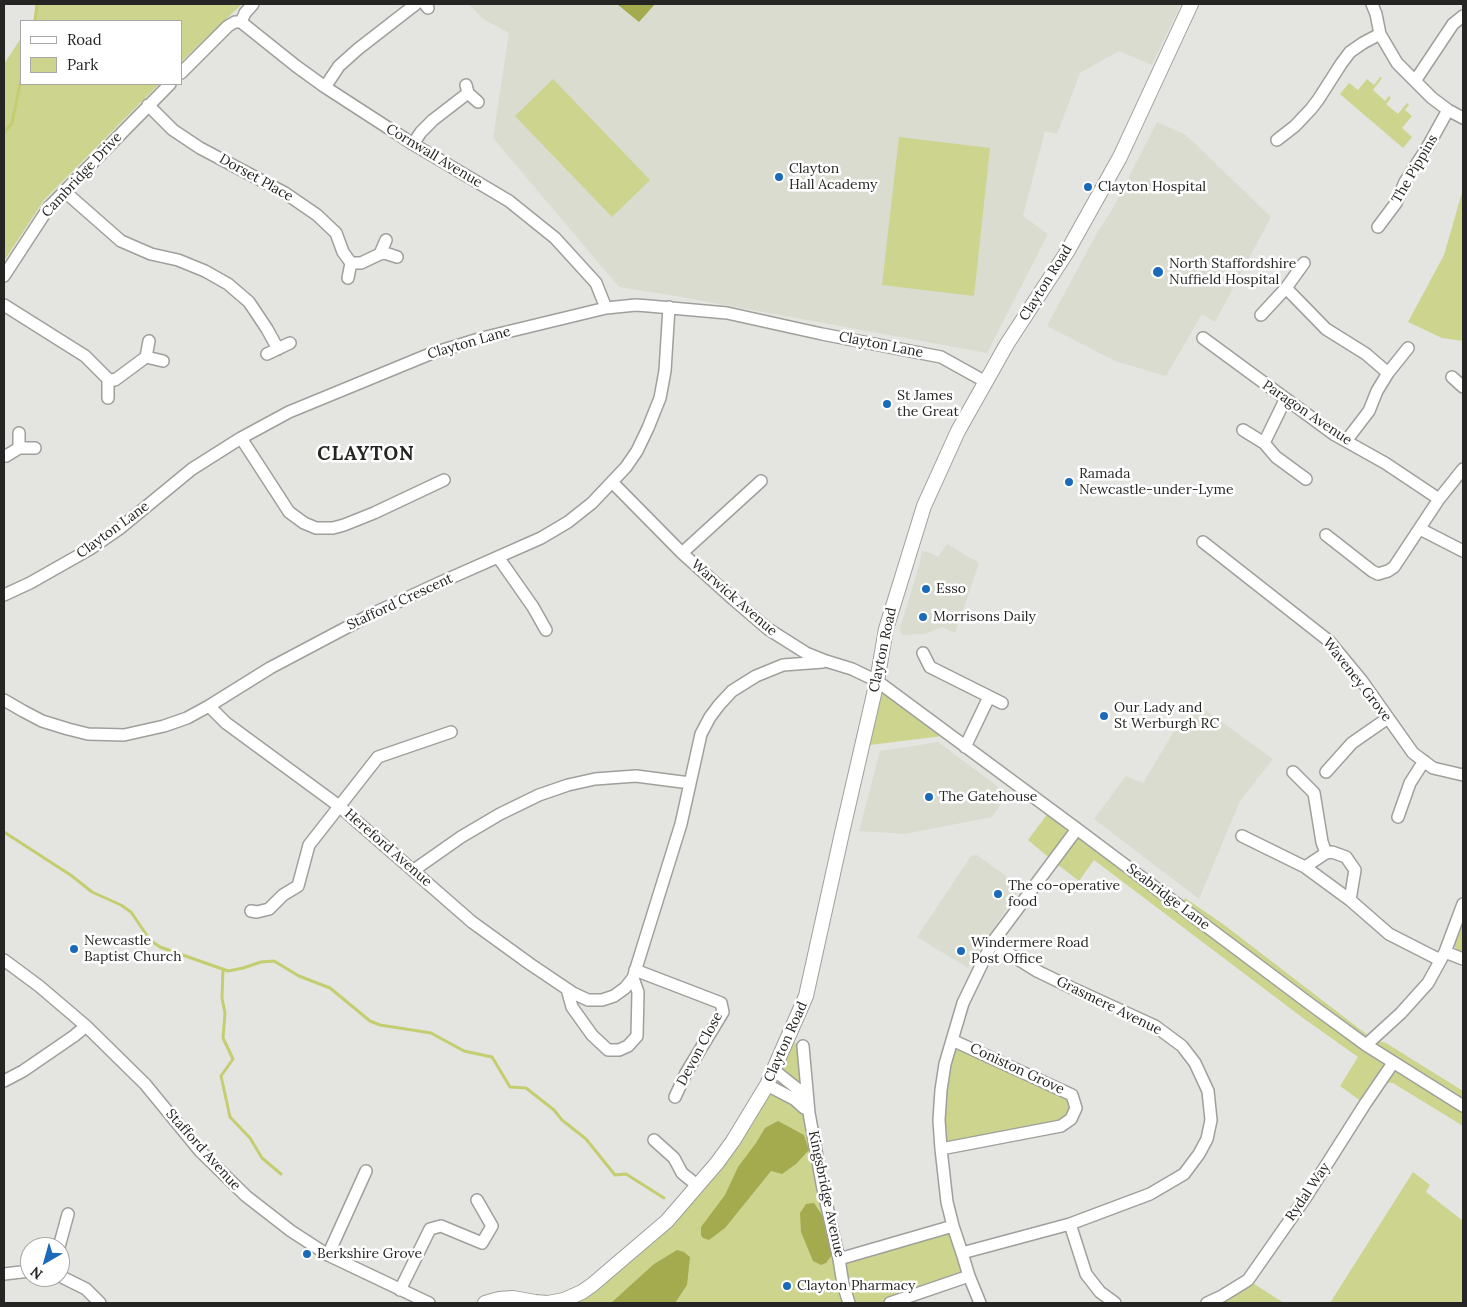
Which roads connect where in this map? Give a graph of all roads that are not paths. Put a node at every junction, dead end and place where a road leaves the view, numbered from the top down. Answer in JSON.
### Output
{"nodes":[{"id":1,"x":253,"y":4,"type":"edge"},
{"id":2,"x":416,"y":4,"type":"edge"},
{"id":3,"x":1191,"y":4,"type":"edge"},
{"id":4,"x":1372,"y":4,"type":"edge"},
{"id":5,"x":1463,"y":16,"type":"edge"},
{"id":6,"x":241,"y":22,"type":"junction"},
{"id":7,"x":1380,"y":34,"type":"junction"},
{"id":8,"x":182,"y":72,"type":"edge"},
{"id":9,"x":1415,"y":81,"type":"junction"},
{"id":10,"x":169,"y":85,"type":"edge"},
{"id":11,"x":326,"y":87,"type":"junction"},
{"id":12,"x":478,"y":102,"type":"dead end"},
{"id":13,"x":148,"y":105,"type":"junction"},
{"id":14,"x":1448,"y":110,"type":"junction"},
{"id":15,"x":1463,"y":118,"type":"edge"},
{"id":16,"x":1277,"y":140,"type":"dead end"},
{"id":17,"x":413,"y":144,"type":"junction"},
{"id":18,"x":64,"y":191,"type":"junction"},
{"id":19,"x":1378,"y":227,"type":"dead end"},
{"id":20,"x":386,"y":240,"type":"dead end"},
{"id":21,"x":380,"y":254,"type":"junction"},
{"id":22,"x":397,"y":257,"type":"dead end"},
{"id":23,"x":351,"y":263,"type":"junction"},
{"id":24,"x":1304,"y":263,"type":"dead end"},
{"id":25,"x":4,"y":276,"type":"edge"},
{"id":26,"x":348,"y":278,"type":"dead end"},
{"id":27,"x":1286,"y":288,"type":"junction"},
{"id":28,"x":4,"y":305,"type":"edge"},
{"id":29,"x":669,"y":307,"type":"junction"},
{"id":30,"x":606,"y":308,"type":"junction"},
{"id":31,"x":1260,"y":315,"type":"dead end"},
{"id":32,"x":1203,"y":338,"type":"dead end"},
{"id":33,"x":149,"y":342,"type":"dead end"},
{"id":34,"x":290,"y":343,"type":"dead end"},
{"id":35,"x":1408,"y":348,"type":"dead end"},
{"id":36,"x":278,"y":349,"type":"junction"},
{"id":37,"x":268,"y":354,"type":"dead end"},
{"id":38,"x":146,"y":357,"type":"junction"},
{"id":39,"x":163,"y":361,"type":"dead end"},
{"id":40,"x":1388,"y":373,"type":"junction"},
{"id":41,"x":1452,"y":378,"type":"dead end"},
{"id":42,"x":108,"y":379,"type":"junction"},
{"id":43,"x":986,"y":382,"type":"junction"},
{"id":44,"x":1463,"y":387,"type":"edge"},
{"id":45,"x":108,"y":398,"type":"dead end"},
{"id":46,"x":1285,"y":400,"type":"junction"},
{"id":47,"x":1243,"y":430,"type":"dead end"},
{"id":48,"x":19,"y":433,"type":"dead end"},
{"id":49,"x":240,"y":438,"type":"junction"},
{"id":50,"x":1346,"y":441,"type":"junction"},
{"id":51,"x":1264,"y":443,"type":"junction"},
{"id":52,"x":19,"y":448,"type":"junction"},
{"id":53,"x":35,"y":448,"type":"dead end"},
{"id":54,"x":4,"y":455,"type":"edge"},
{"id":55,"x":1463,"y":469,"type":"edge"},
{"id":56,"x":1306,"y":479,"type":"dead end"},
{"id":57,"x":444,"y":480,"type":"dead end"},
{"id":58,"x":761,"y":481,"type":"dead end"},
{"id":59,"x":612,"y":482,"type":"junction"},
{"id":60,"x":1439,"y":499,"type":"junction"},
{"id":61,"x":1420,"y":529,"type":"junction"},
{"id":62,"x":1326,"y":535,"type":"dead end"},
{"id":63,"x":1202,"y":542,"type":"dead end"},
{"id":64,"x":1463,"y":551,"type":"edge"},
{"id":65,"x":682,"y":553,"type":"junction"},
{"id":66,"x":498,"y":557,"type":"junction"},
{"id":67,"x":4,"y":596,"type":"edge"},
{"id":68,"x":546,"y":630,"type":"dead end"},
{"id":69,"x":788,"y":643,"type":"junction"},
{"id":70,"x":923,"y":653,"type":"dead end"},
{"id":71,"x":826,"y":662,"type":"junction"},
{"id":72,"x":783,"y":666,"type":"junction"},
{"id":73,"x":877,"y":681,"type":"junction"},
{"id":74,"x":989,"y":697,"type":"junction"},
{"id":75,"x":4,"y":700,"type":"edge"},
{"id":76,"x":1002,"y":703,"type":"dead end"},
{"id":77,"x":209,"y":706,"type":"junction"},
{"id":78,"x":1388,"y":718,"type":"junction"},
{"id":79,"x":451,"y":732,"type":"dead end"},
{"id":80,"x":965,"y":747,"type":"junction"},
{"id":81,"x":1424,"y":762,"type":"junction"},
{"id":82,"x":1292,"y":772,"type":"dead end"},
{"id":83,"x":1326,"y":772,"type":"dead end"},
{"id":84,"x":1463,"y":775,"type":"edge"},
{"id":85,"x":690,"y":783,"type":"junction"},
{"id":86,"x":339,"y":806,"type":"junction"},
{"id":87,"x":1398,"y":817,"type":"dead end"},
{"id":88,"x":1077,"y":829,"type":"junction"},
{"id":89,"x":1242,"y":836,"type":"dead end"},
{"id":90,"x":1326,"y":853,"type":"junction"},
{"id":91,"x":1306,"y":867,"type":"junction"},
{"id":92,"x":414,"y":870,"type":"junction"},
{"id":93,"x":1350,"y":900,"type":"junction"},
{"id":94,"x":1463,"y":904,"type":"edge"},
{"id":95,"x":251,"y":911,"type":"dead end"},
{"id":96,"x":992,"y":943,"type":"junction"},
{"id":97,"x":1442,"y":956,"type":"junction"},
{"id":98,"x":1463,"y":959,"type":"edge"},
{"id":99,"x":4,"y":960,"type":"edge"},
{"id":100,"x":634,"y":974,"type":"junction"},
{"id":101,"x":567,"y":989,"type":"junction"},
{"id":102,"x":86,"y":1026,"type":"junction"},
{"id":103,"x":952,"y":1040,"type":"junction"},
{"id":104,"x":1366,"y":1045,"type":"junction"},
{"id":105,"x":803,"y":1046,"type":"dead end"},
{"id":106,"x":1393,"y":1063,"type":"junction"},
{"id":107,"x":775,"y":1071,"type":"junction"},
{"id":108,"x":4,"y":1081,"type":"edge"},
{"id":109,"x":767,"y":1085,"type":"junction"},
{"id":110,"x":675,"y":1097,"type":"dead end"},
{"id":111,"x":1463,"y":1106,"type":"edge"},
{"id":112,"x":809,"y":1113,"type":"junction"},
{"id":113,"x":654,"y":1140,"type":"dead end"},
{"id":114,"x":941,"y":1150,"type":"junction"},
{"id":115,"x":366,"y":1171,"type":"dead end"},
{"id":116,"x":698,"y":1186,"type":"junction"},
{"id":117,"x":478,"y":1200,"type":"dead end"},
{"id":118,"x":68,"y":1214,"type":"dead end"},
{"id":119,"x":1070,"y":1224,"type":"junction"},
{"id":120,"x":953,"y":1226,"type":"junction"},
{"id":121,"x":62,"y":1237,"type":"edge"},
{"id":122,"x":962,"y":1253,"type":"junction"},
{"id":123,"x":328,"y":1255,"type":"junction"},
{"id":124,"x":839,"y":1259,"type":"junction"},
{"id":125,"x":20,"y":1272,"type":"edge"},
{"id":126,"x":4,"y":1274,"type":"edge"},
{"id":127,"x":968,"y":1276,"type":"junction"},
{"id":128,"x":70,"y":1281,"type":"edge"},
{"id":129,"x":592,"y":1285,"type":"junction"},
{"id":130,"x":400,"y":1290,"type":"junction"},
{"id":131,"x":100,"y":1303,"type":"edge"},
{"id":132,"x":429,"y":1303,"type":"edge"},
{"id":133,"x":485,"y":1303,"type":"edge"},
{"id":134,"x":536,"y":1303,"type":"edge"},
{"id":135,"x":575,"y":1303,"type":"edge"},
{"id":136,"x":849,"y":1303,"type":"edge"},
{"id":137,"x":890,"y":1303,"type":"edge"},
{"id":138,"x":980,"y":1303,"type":"edge"},
{"id":139,"x":1115,"y":1303,"type":"edge"},
{"id":140,"x":1207,"y":1303,"type":"edge"}],
"edges":[{"from":1,"to":6,"type":"street"},
{"from":2,"to":11,"type":"street"},
{"from":3,"to":43,"type":"main road","name":"Clayton Road"},
{"from":4,"to":7,"type":"street"},
{"from":5,"to":9,"type":"street"},
{"from":6,"to":8,"type":"street"},
{"from":6,"to":11,"type":"street","name":"Cornwall Avenue"},
{"from":7,"to":9,"type":"street"},
{"from":7,"to":16,"type":"street"},
{"from":9,"to":14,"type":"street"},
{"from":10,"to":13,"type":"street","name":"Cambridge Drive"},
{"from":11,"to":17,"type":"street","name":"Cornwall Avenue"},
{"from":12,"to":17,"type":"street"},
{"from":13,"to":18,"type":"street","name":"Cambridge Drive"},
{"from":13,"to":23,"type":"street","name":"Dorset Place"},
{"from":14,"to":15,"type":"street"},
{"from":14,"to":19,"type":"street","name":"The Pippins"},
{"from":17,"to":30,"type":"street","name":"Cornwall Avenue"},
{"from":18,"to":25,"type":"street","name":"Cambridge Drive"},
{"from":18,"to":36,"type":"street"},
{"from":20,"to":21,"type":"street"},
{"from":21,"to":22,"type":"street"},
{"from":21,"to":23,"type":"street"},
{"from":23,"to":26,"type":"street"},
{"from":24,"to":27,"type":"street"},
{"from":27,"to":31,"type":"street"},
{"from":27,"to":40,"type":"street"},
{"from":28,"to":42,"type":"street"},
{"from":29,"to":30,"type":"street","name":"Clayton Lane"},
{"from":29,"to":43,"type":"street","name":"Clayton Lane"},
{"from":29,"to":59,"type":"street","name":"Stafford Crescent"},
{"from":30,"to":49,"type":"street","name":"Clayton Lane"},
{"from":32,"to":46,"type":"street","name":"Paragon Avenue"},
{"from":33,"to":38,"type":"street"},
{"from":34,"to":36,"type":"street"},
{"from":35,"to":40,"type":"street"},
{"from":36,"to":37,"type":"street"},
{"from":38,"to":39,"type":"street"},
{"from":38,"to":42,"type":"street"},
{"from":40,"to":50,"type":"street"},
{"from":41,"to":44,"type":"street"},
{"from":42,"to":45,"type":"street"},
{"from":43,"to":73,"type":"main road","name":"Clayton Road"},
{"from":46,"to":50,"type":"street","name":"Paragon Avenue"},
{"from":46,"to":51,"type":"street"},
{"from":47,"to":51,"type":"street"},
{"from":48,"to":52,"type":"street"},
{"from":49,"to":57,"type":"street"},
{"from":49,"to":67,"type":"street","name":"Clayton Lane"},
{"from":50,"to":60,"type":"street","name":"Paragon Avenue"},
{"from":51,"to":56,"type":"street"},
{"from":52,"to":53,"type":"street"},
{"from":52,"to":54,"type":"street"},
{"from":55,"to":60,"type":"street"},
{"from":58,"to":65,"type":"street"},
{"from":59,"to":65,"type":"street","name":"Warwick Avenue"},
{"from":59,"to":66,"type":"street","name":"Stafford Crescent"},
{"from":60,"to":61,"type":"street"},
{"from":61,"to":62,"type":"street"},
{"from":61,"to":64,"type":"street"},
{"from":63,"to":78,"type":"street","name":"Waveney Grove"},
{"from":65,"to":69,"type":"street","name":"Warwick Avenue"},
{"from":66,"to":68,"type":"street"},
{"from":66,"to":77,"type":"street","name":"Stafford Crescent"},
{"from":69,"to":71,"type":"street","name":"Warwick Avenue"},
{"from":69,"to":72,"type":"street"},
{"from":70,"to":74,"type":"street"},
{"from":71,"to":72,"type":"street","name":"Hereford Avenue"},
{"from":71,"to":73,"type":"street","name":"Warwick Avenue"},
{"from":72,"to":85,"type":"street","name":"Hereford Avenue"},
{"from":73,"to":80,"type":"street","name":"Seabridge Lane"},
{"from":73,"to":107,"type":"main road","name":"Clayton Road"},
{"from":74,"to":76,"type":"street"},
{"from":74,"to":80,"type":"street"},
{"from":75,"to":77,"type":"street","name":"Stafford Crescent"},
{"from":77,"to":86,"type":"street","name":"Hereford Avenue"},
{"from":78,"to":81,"type":"street","name":"Waveney Grove"},
{"from":78,"to":83,"type":"street"},
{"from":79,"to":86,"type":"street"},
{"from":80,"to":88,"type":"street","name":"Seabridge Lane"},
{"from":81,"to":84,"type":"street","name":"Waveney Grove"},
{"from":81,"to":87,"type":"street"},
{"from":82,"to":90,"type":"street"},
{"from":85,"to":92,"type":"street"},
{"from":85,"to":100,"type":"street","name":"Hereford Avenue"},
{"from":86,"to":92,"type":"street","name":"Hereford Avenue"},
{"from":86,"to":95,"type":"street"},
{"from":88,"to":96,"type":"street"},
{"from":88,"to":104,"type":"street","name":"Seabridge Lane"},
{"from":89,"to":91,"type":"street"},
{"from":90,"to":91,"type":"street"},
{"from":90,"to":93,"type":"street"},
{"from":91,"to":93,"type":"street"},
{"from":92,"to":101,"type":"street","name":"Hereford Avenue"},
{"from":93,"to":97,"type":"street"},
{"from":94,"to":97,"type":"street"},
{"from":96,"to":103,"type":"street"},
{"from":96,"to":119,"type":"street","name":"Grasmere Avenue"},
{"from":97,"to":98,"type":"street"},
{"from":97,"to":104,"type":"street"},
{"from":99,"to":102,"type":"street","name":"Stafford Avenue"},
{"from":100,"to":101,"type":"street","name":"Hereford Avenue"},
{"from":100,"to":101,"type":"street","name":"Hereford Avenue"},
{"from":100,"to":110,"type":"street","name":"Devon Close"},
{"from":102,"to":108,"type":"street"},
{"from":102,"to":123,"type":"street","name":"Stafford Avenue"},
{"from":103,"to":114,"type":"street"},
{"from":103,"to":114,"type":"street","name":"Coniston Grove"},
{"from":104,"to":106,"type":"street","name":"Seabridge Lane"},
{"from":105,"to":112,"type":"street","name":"Kingsbridge Avenue"},
{"from":106,"to":111,"type":"street","name":"Seabridge Lane"},
{"from":106,"to":140,"type":"street","name":"Rydal Way"},
{"from":107,"to":109,"type":"main road","name":"Clayton Road"},
{"from":107,"to":112,"type":"street","name":"Kingsbridge Avenue"},
{"from":109,"to":112,"type":"street","name":"Kingsbridge Avenue"},
{"from":109,"to":116,"type":"main road","name":"Clayton Road"},
{"from":112,"to":124,"type":"street","name":"Kingsbridge Avenue"},
{"from":113,"to":116,"type":"street"},
{"from":114,"to":120,"type":"street"},
{"from":115,"to":123,"type":"street"},
{"from":116,"to":129,"type":"main road","name":"Clayton Road"},
{"from":117,"to":130,"type":"street"},
{"from":118,"to":121,"type":"street"},
{"from":119,"to":122,"type":"street","name":"Grasmere Avenue"},
{"from":119,"to":139,"type":"street"},
{"from":120,"to":122,"type":"street"},
{"from":120,"to":124,"type":"street"},
{"from":122,"to":127,"type":"street"},
{"from":123,"to":130,"type":"street","name":"Stafford Avenue"},
{"from":124,"to":136,"type":"street","name":"Kingsbridge Avenue"},
{"from":125,"to":126,"type":"street"},
{"from":127,"to":137,"type":"street"},
{"from":127,"to":138,"type":"street"},
{"from":128,"to":131,"type":"street"},
{"from":129,"to":134,"type":"main road","name":"Clayton Road"},
{"from":129,"to":135,"type":"main road","name":"Clayton Road"},
{"from":130,"to":132,"type":"street","name":"Stafford Avenue"},
{"from":133,"to":134,"type":"main road","name":"Clayton Road"}]}
